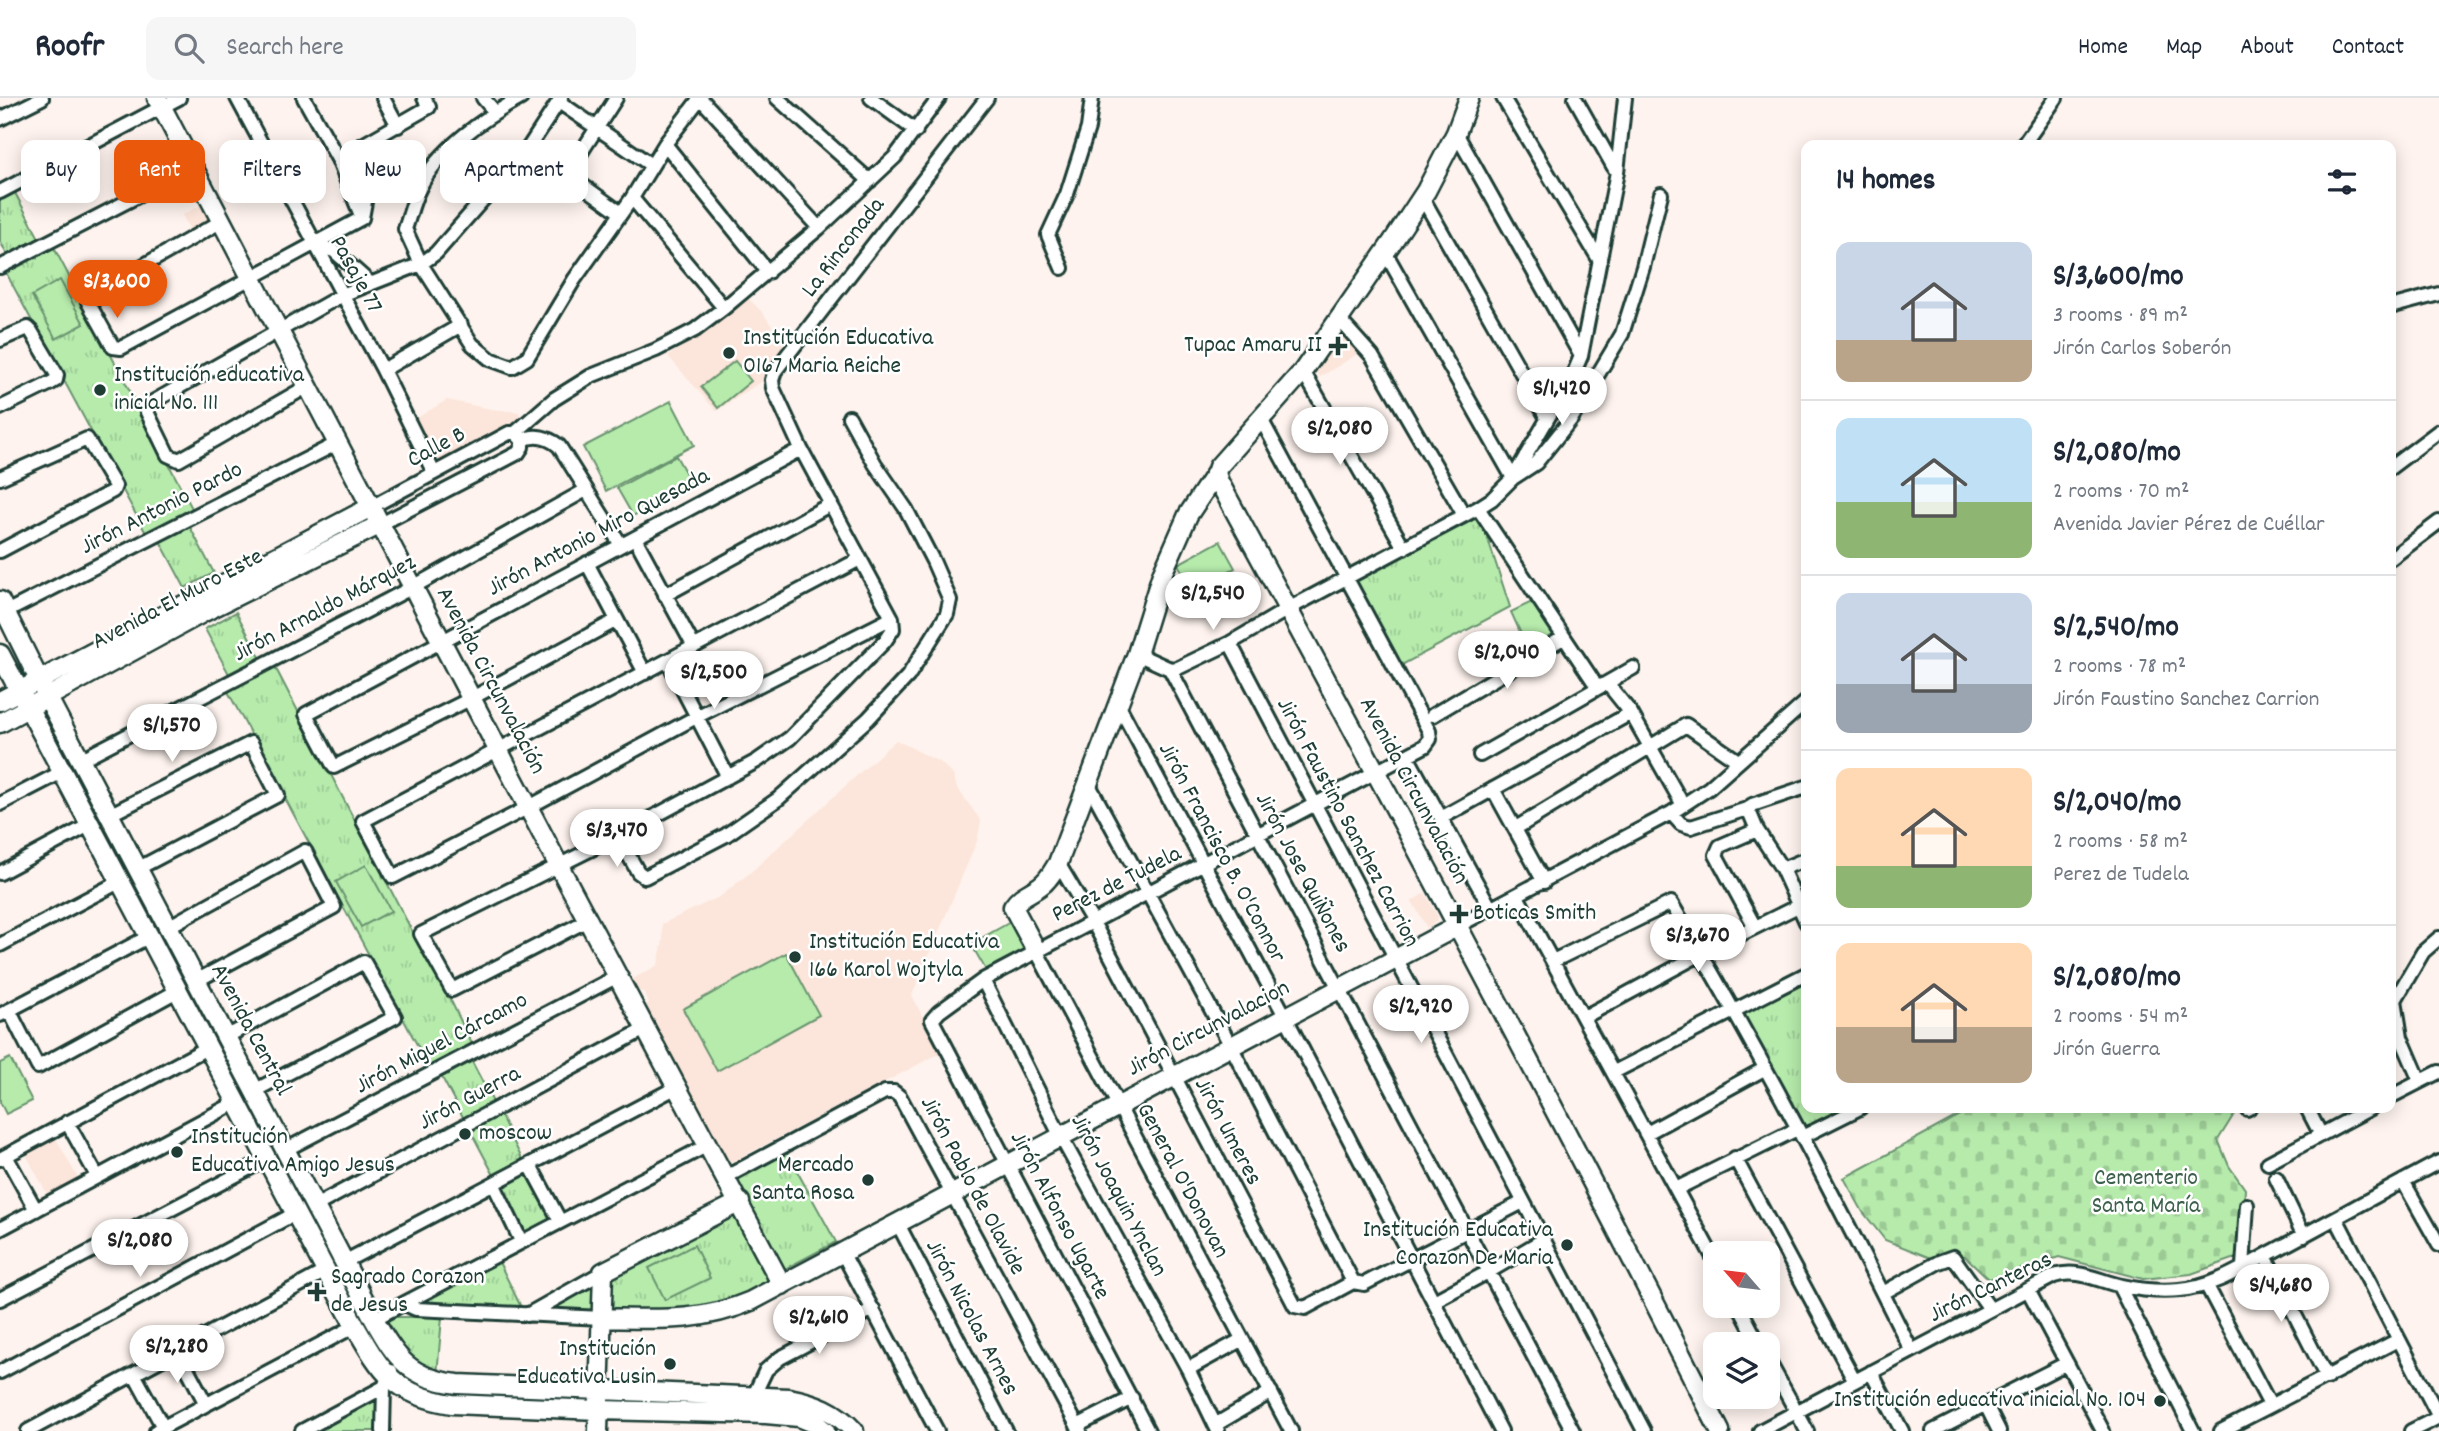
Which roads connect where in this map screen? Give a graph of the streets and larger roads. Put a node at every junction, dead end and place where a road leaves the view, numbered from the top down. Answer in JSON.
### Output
{"nodes":[{"id":1,"x":42,"y":98,"type":"edge"},
{"id":2,"x":179,"y":98,"type":"edge"},
{"id":3,"x":237,"y":98,"type":"edge"},
{"id":4,"x":304,"y":98,"type":"edge"},
{"id":5,"x":383,"y":98,"type":"edge"},
{"id":6,"x":424,"y":98,"type":"edge"},
{"id":7,"x":483,"y":98,"type":"edge"},
{"id":8,"x":521,"y":98,"type":"edge"},
{"id":9,"x":616,"y":98,"type":"edge"},
{"id":10,"x":700,"y":98,"type":"edge"},
{"id":11,"x":777,"y":98,"type":"edge"},
{"id":12,"x":871,"y":98,"type":"edge"},
{"id":13,"x":939,"y":98,"type":"edge"},
{"id":14,"x":987,"y":98,"type":"edge"},
{"id":15,"x":1092,"y":98,"type":"edge"},
{"id":16,"x":1469,"y":98,"type":"edge"},
{"id":17,"x":1503,"y":98,"type":"edge"},
{"id":18,"x":1575,"y":98,"type":"edge"},
{"id":19,"x":1625,"y":98,"type":"edge"},
{"id":20,"x":2056,"y":98,"type":"edge"},
{"id":21,"x":560,"y":100,"type":"edge"},
{"id":22,"x":160,"y":102,"type":"edge"},
{"id":23,"x":495,"y":112,"type":"junction"},
{"id":24,"x":0,"y":119,"type":"edge"},
{"id":25,"x":398,"y":126,"type":"junction"},
{"id":26,"x":597,"y":128,"type":"junction"},
{"id":27,"x":916,"y":131,"type":"junction"},
{"id":28,"x":1456,"y":133,"type":"junction"},
{"id":29,"x":377,"y":136,"type":"junction"},
{"id":30,"x":180,"y":140,"type":"edge"},
{"id":31,"x":534,"y":140,"type":"edge"},
{"id":32,"x":2027,"y":140,"type":"edge"},
{"id":33,"x":588,"y":142,"type":"edge"},
{"id":34,"x":665,"y":144,"type":"junction"},
{"id":35,"x":338,"y":159,"type":"junction"},
{"id":36,"x":651,"y":165,"type":"junction"},
{"id":37,"x":1617,"y":172,"type":"junction"},
{"id":38,"x":870,"y":181,"type":"junction"},
{"id":39,"x":205,"y":188,"type":"edge"},
{"id":40,"x":588,"y":191,"type":"edge"},
{"id":41,"x":0,"y":192,"type":"edge"},
{"id":42,"x":1661,"y":194,"type":"dead end"},
{"id":43,"x":1422,"y":197,"type":"junction"},
{"id":44,"x":632,"y":198,"type":"junction"},
{"id":45,"x":124,"y":203,"type":"edge"},
{"id":46,"x":480,"y":203,"type":"edge"},
{"id":47,"x":621,"y":213,"type":"junction"},
{"id":48,"x":362,"y":218,"type":"junction"},
{"id":49,"x":222,"y":221,"type":"junction"},
{"id":50,"x":819,"y":228,"type":"junction"},
{"id":51,"x":314,"y":244,"type":"junction"},
{"id":52,"x":1384,"y":252,"type":"junction"},
{"id":53,"x":1600,"y":261,"type":"junction"},
{"id":54,"x":421,"y":264,"type":"junction"},
{"id":55,"x":0,"y":267,"type":"edge"},
{"id":56,"x":1062,"y":268,"type":"dead end"},
{"id":57,"x":768,"y":272,"type":"junction"},
{"id":58,"x":252,"y":277,"type":"junction"},
{"id":59,"x":370,"y":283,"type":"junction"},
{"id":60,"x":2439,"y":294,"type":"edge"},
{"id":61,"x":342,"y":295,"type":"junction"},
{"id":62,"x":2396,"y":305,"type":"edge"},
{"id":63,"x":724,"y":308,"type":"junction"},
{"id":64,"x":1338,"y":318,"type":"junction"},
{"id":65,"x":461,"y":325,"type":"junction"},
{"id":66,"x":280,"y":332,"type":"junction"},
{"id":67,"x":0,"y":340,"type":"edge"},
{"id":68,"x":1581,"y":356,"type":"junction"},
{"id":69,"x":383,"y":370,"type":"junction"},
{"id":70,"x":1303,"y":371,"type":"junction"},
{"id":71,"x":308,"y":386,"type":"junction"},
{"id":72,"x":0,"y":408,"type":"edge"},
{"id":73,"x":849,"y":417,"type":"dead end"},
{"id":74,"x":1547,"y":418,"type":"junction"},
{"id":75,"x":1261,"y":419,"type":"junction"},
{"id":76,"x":2439,"y":431,"type":"edge"},
{"id":77,"x":519,"y":437,"type":"junction"},
{"id":78,"x":338,"y":443,"type":"junction"},
{"id":79,"x":801,"y":449,"type":"junction"},
{"id":80,"x":2396,"y":463,"type":"edge"},
{"id":81,"x":434,"y":473,"type":"junction"},
{"id":82,"x":1216,"y":473,"type":"junction"},
{"id":83,"x":0,"y":478,"type":"edge"},
{"id":84,"x":1513,"y":478,"type":"junction"},
{"id":85,"x":586,"y":490,"type":"junction"},
{"id":86,"x":831,"y":504,"type":"junction"},
{"id":87,"x":372,"y":508,"type":"junction"},
{"id":88,"x":1478,"y":508,"type":"junction"},
{"id":89,"x":1464,"y":515,"type":"junction"},
{"id":90,"x":2439,"y":522,"type":"edge"},
{"id":91,"x":381,"y":524,"type":"junction"},
{"id":92,"x":635,"y":538,"type":"junction"},
{"id":93,"x":621,"y":545,"type":"junction"},
{"id":94,"x":1404,"y":548,"type":"junction"},
{"id":95,"x":0,"y":551,"type":"edge"},
{"id":96,"x":2396,"y":554,"type":"edge"},
{"id":97,"x":860,"y":559,"type":"junction"},
{"id":98,"x":587,"y":563,"type":"junction"},
{"id":99,"x":1347,"y":578,"type":"junction"},
{"id":100,"x":413,"y":586,"type":"junction"},
{"id":101,"x":665,"y":595,"type":"junction"},
{"id":102,"x":208,"y":601,"type":"junction"},
{"id":103,"x":3,"y":606,"type":"edge"},
{"id":104,"x":1288,"y":609,"type":"junction"},
{"id":105,"x":892,"y":618,"type":"junction"},
{"id":106,"x":617,"y":620,"type":"junction"},
{"id":107,"x":1563,"y":638,"type":"junction"},
{"id":108,"x":442,"y":641,"type":"junction"},
{"id":109,"x":1230,"y":643,"type":"junction"},
{"id":110,"x":694,"y":647,"type":"junction"},
{"id":111,"x":0,"y":654,"type":"edge"},
{"id":112,"x":1137,"y":654,"type":"junction"},
{"id":113,"x":668,"y":661,"type":"junction"},
{"id":114,"x":1633,"y":668,"type":"dead end"},
{"id":115,"x":1170,"y":669,"type":"junction"},
{"id":116,"x":645,"y":673,"type":"junction"},
{"id":117,"x":39,"y":682,"type":"junction"},
{"id":118,"x":1602,"y":686,"type":"junction"},
{"id":119,"x":20,"y":691,"type":"junction"},
{"id":120,"x":48,"y":698,"type":"junction"},
{"id":121,"x":472,"y":698,"type":"junction"},
{"id":122,"x":0,"y":701,"type":"edge"},
{"id":123,"x":1118,"y":704,"type":"junction"},
{"id":124,"x":1801,"y":706,"type":"edge"},
{"id":125,"x":29,"y":708,"type":"junction"},
{"id":126,"x":1631,"y":713,"type":"junction"},
{"id":127,"x":1433,"y":715,"type":"dead end"},
{"id":128,"x":698,"y":716,"type":"junction"},
{"id":129,"x":0,"y":723,"type":"edge"},
{"id":130,"x":1651,"y":748,"type":"junction"},
{"id":131,"x":499,"y":751,"type":"junction"},
{"id":132,"x":1406,"y":755,"type":"junction"},
{"id":133,"x":1480,"y":755,"type":"dead end"},
{"id":134,"x":80,"y":760,"type":"junction"},
{"id":135,"x":1738,"y":761,"type":"junction"},
{"id":136,"x":1376,"y":771,"type":"junction"},
{"id":137,"x":62,"y":772,"type":"junction"},
{"id":138,"x":728,"y":777,"type":"junction"},
{"id":139,"x":1088,"y":783,"type":"junction"},
{"id":140,"x":1493,"y":789,"type":"junction"},
{"id":141,"x":1801,"y":789,"type":"edge"},
{"id":142,"x":0,"y":804,"type":"edge"},
{"id":143,"x":1314,"y":805,"type":"junction"},
{"id":144,"x":1684,"y":805,"type":"junction"},
{"id":145,"x":530,"y":807,"type":"junction"},
{"id":146,"x":1749,"y":809,"type":"junction"},
{"id":147,"x":1671,"y":813,"type":"junction"},
{"id":148,"x":109,"y":815,"type":"junction"},
{"id":149,"x":1441,"y":818,"type":"junction"},
{"id":150,"x":89,"y":825,"type":"junction"},
{"id":151,"x":1516,"y":828,"type":"junction"},
{"id":152,"x":1757,"y":830,"type":"junction"},
{"id":153,"x":1258,"y":834,"type":"junction"},
{"id":154,"x":618,"y":836,"type":"junction"},
{"id":155,"x":1801,"y":861,"type":"edge"},
{"id":156,"x":1058,"y":863,"type":"junction"},
{"id":157,"x":1204,"y":864,"type":"junction"},
{"id":158,"x":559,"y":866,"type":"junction"},
{"id":159,"x":137,"y":869,"type":"junction"},
{"id":160,"x":1782,"y":869,"type":"junction"},
{"id":161,"x":0,"y":873,"type":"edge"},
{"id":162,"x":119,"y":882,"type":"junction"},
{"id":163,"x":1545,"y":882,"type":"junction"},
{"id":164,"x":1147,"y":894,"type":"junction"},
{"id":165,"x":1517,"y":897,"type":"junction"},
{"id":166,"x":1800,"y":905,"type":"junction"},
{"id":167,"x":1801,"y":908,"type":"edge"},
{"id":168,"x":1490,"y":909,"type":"junction"},
{"id":169,"x":588,"y":920,"type":"junction"},
{"id":170,"x":1093,"y":922,"type":"junction"},
{"id":171,"x":1456,"y":926,"type":"junction"},
{"id":172,"x":168,"y":927,"type":"junction"},
{"id":173,"x":1755,"y":927,"type":"junction"},
{"id":174,"x":148,"y":937,"type":"junction"},
{"id":175,"x":2439,"y":938,"type":"edge"},
{"id":176,"x":0,"y":945,"type":"edge"},
{"id":177,"x":1037,"y":950,"type":"junction"},
{"id":178,"x":1701,"y":954,"type":"junction"},
{"id":179,"x":1394,"y":959,"type":"junction"},
{"id":180,"x":1553,"y":961,"type":"junction"},
{"id":181,"x":618,"y":976,"type":"junction"},
{"id":182,"x":1801,"y":976,"type":"edge"},
{"id":183,"x":983,"y":980,"type":"junction"},
{"id":184,"x":196,"y":981,"type":"junction"},
{"id":185,"x":1339,"y":989,"type":"junction"},
{"id":186,"x":177,"y":990,"type":"junction"},
{"id":187,"x":2396,"y":997,"type":"edge"},
{"id":188,"x":1732,"y":1010,"type":"junction"},
{"id":189,"x":4,"y":1013,"type":"edge"},
{"id":190,"x":2396,"y":1015,"type":"edge"},
{"id":191,"x":1285,"y":1016,"type":"junction"},
{"id":192,"x":1584,"y":1017,"type":"junction"},
{"id":193,"x":932,"y":1020,"type":"joint"},
{"id":194,"x":645,"y":1029,"type":"junction"},
{"id":195,"x":226,"y":1037,"type":"junction"},
{"id":196,"x":1231,"y":1046,"type":"junction"},
{"id":197,"x":207,"y":1048,"type":"junction"},
{"id":198,"x":1764,"y":1069,"type":"junction"},
{"id":199,"x":1614,"y":1072,"type":"junction"},
{"id":200,"x":2439,"y":1072,"type":"edge"},
{"id":201,"x":1174,"y":1075,"type":"junction"},
{"id":202,"x":2420,"y":1081,"type":"junction"},
{"id":203,"x":677,"y":1087,"type":"junction"},
{"id":204,"x":254,"y":1091,"type":"junction"},
{"id":205,"x":2396,"y":1094,"type":"edge"},
{"id":206,"x":237,"y":1102,"type":"junction"},
{"id":207,"x":1119,"y":1106,"type":"junction"},
{"id":208,"x":1848,"y":1113,"type":"edge"},
{"id":209,"x":2309,"y":1113,"type":"edge"},
{"id":210,"x":2361,"y":1113,"type":"edge"},
{"id":211,"x":67,"y":1122,"type":"junction"},
{"id":212,"x":1647,"y":1133,"type":"junction"},
{"id":213,"x":1799,"y":1133,"type":"junction"},
{"id":214,"x":2320,"y":1135,"type":"junction"},
{"id":215,"x":1061,"y":1137,"type":"junction"},
{"id":216,"x":708,"y":1145,"type":"junction"},
{"id":217,"x":285,"y":1150,"type":"junction"},
{"id":218,"x":3,"y":1157,"type":"edge"},
{"id":219,"x":267,"y":1158,"type":"junction"},
{"id":220,"x":1735,"y":1158,"type":"junction"},
{"id":221,"x":2439,"y":1162,"type":"edge"},
{"id":222,"x":2268,"y":1163,"type":"dead end"},
{"id":223,"x":530,"y":1165,"type":"junction"},
{"id":224,"x":1008,"y":1166,"type":"junction"},
{"id":225,"x":97,"y":1176,"type":"junction"},
{"id":226,"x":726,"y":1177,"type":"junction"},
{"id":227,"x":2276,"y":1178,"type":"dead end"},
{"id":228,"x":2403,"y":1181,"type":"junction"},
{"id":229,"x":494,"y":1185,"type":"junction"},
{"id":230,"x":1676,"y":1189,"type":"junction"},
{"id":231,"x":953,"y":1195,"type":"junction"},
{"id":232,"x":740,"y":1202,"type":"junction"},
{"id":233,"x":1523,"y":1202,"type":"junction"},
{"id":234,"x":315,"y":1206,"type":"junction"},
{"id":235,"x":2248,"y":1206,"type":"dead end"},
{"id":236,"x":36,"y":1210,"type":"junction"},
{"id":237,"x":296,"y":1213,"type":"junction"},
{"id":238,"x":2336,"y":1219,"type":"junction"},
{"id":239,"x":559,"y":1221,"type":"junction"},
{"id":240,"x":898,"y":1224,"type":"junction"},
{"id":241,"x":0,"y":1229,"type":"edge"},
{"id":242,"x":1468,"y":1231,"type":"junction"},
{"id":243,"x":2304,"y":1236,"type":"junction"},
{"id":244,"x":1543,"y":1240,"type":"junction"},
{"id":245,"x":521,"y":1241,"type":"junction"},
{"id":246,"x":1704,"y":1241,"type":"edge"},
{"id":247,"x":2439,"y":1245,"type":"edge"},
{"id":248,"x":842,"y":1252,"type":"junction"},
{"id":249,"x":2265,"y":1256,"type":"junction"},
{"id":250,"x":1412,"y":1260,"type":"junction"},
{"id":251,"x":344,"y":1262,"type":"junction"},
{"id":252,"x":2243,"y":1267,"type":"junction"},
{"id":253,"x":326,"y":1271,"type":"junction"},
{"id":254,"x":1490,"y":1271,"type":"junction"},
{"id":255,"x":603,"y":1272,"type":"junction"},
{"id":256,"x":1353,"y":1282,"type":"junction"},
{"id":257,"x":782,"y":1285,"type":"junction"},
{"id":258,"x":2119,"y":1286,"type":"junction"},
{"id":259,"x":2207,"y":1286,"type":"junction"},
{"id":260,"x":2028,"y":1290,"type":"junction"},
{"id":261,"x":1883,"y":1293,"type":"junction"},
{"id":262,"x":0,"y":1299,"type":"edge"},
{"id":263,"x":1434,"y":1301,"type":"junction"},
{"id":264,"x":405,"y":1304,"type":"junction"},
{"id":265,"x":873,"y":1309,"type":"junction"},
{"id":266,"x":1990,"y":1309,"type":"junction"},
{"id":267,"x":527,"y":1315,"type":"junction"},
{"id":268,"x":602,"y":1318,"type":"junction"},
{"id":269,"x":374,"y":1319,"type":"junction"},
{"id":270,"x":355,"y":1326,"type":"junction"},
{"id":271,"x":1241,"y":1340,"type":"junction"},
{"id":272,"x":2398,"y":1340,"type":"junction"},
{"id":273,"x":1911,"y":1350,"type":"junction"},
{"id":274,"x":178,"y":1352,"type":"junction"},
{"id":275,"x":399,"y":1359,"type":"junction"},
{"id":276,"x":2067,"y":1363,"type":"junction"},
{"id":277,"x":1188,"y":1368,"type":"junction"},
{"id":278,"x":0,"y":1372,"type":"edge"},
{"id":279,"x":1871,"y":1372,"type":"junction"},
{"id":280,"x":134,"y":1374,"type":"junction"},
{"id":281,"x":2327,"y":1378,"type":"junction"},
{"id":282,"x":1780,"y":1381,"type":"edge"},
{"id":283,"x":1855,"y":1381,"type":"junction"},
{"id":284,"x":386,"y":1382,"type":"junction"},
{"id":285,"x":599,"y":1390,"type":"junction"},
{"id":286,"x":1271,"y":1392,"type":"junction"},
{"id":287,"x":754,"y":1395,"type":"junction"},
{"id":288,"x":1132,"y":1398,"type":"junction"},
{"id":289,"x":206,"y":1404,"type":"junction"},
{"id":290,"x":1986,"y":1405,"type":"junction"},
{"id":291,"x":2270,"y":1405,"type":"junction"},
{"id":292,"x":599,"y":1410,"type":"junction"},
{"id":293,"x":1797,"y":1411,"type":"junction"},
{"id":294,"x":1217,"y":1428,"type":"edge"},
{"id":295,"x":159,"y":1429,"type":"edge"},
{"id":296,"x":1078,"y":1429,"type":"edge"},
{"id":297,"x":28,"y":1431,"type":"edge"},
{"id":298,"x":302,"y":1431,"type":"edge"},
{"id":299,"x":383,"y":1431,"type":"edge"},
{"id":300,"x":598,"y":1431,"type":"edge"},
{"id":301,"x":825,"y":1431,"type":"edge"},
{"id":302,"x":854,"y":1431,"type":"edge"},
{"id":303,"x":937,"y":1431,"type":"edge"},
{"id":304,"x":1006,"y":1431,"type":"edge"},
{"id":305,"x":1148,"y":1431,"type":"edge"},
{"id":306,"x":1291,"y":1431,"type":"edge"},
{"id":307,"x":1501,"y":1431,"type":"edge"},
{"id":308,"x":1573,"y":1431,"type":"edge"},
{"id":309,"x":1644,"y":1431,"type":"edge"},
{"id":310,"x":1720,"y":1431,"type":"edge"},
{"id":311,"x":1760,"y":1431,"type":"edge"},
{"id":312,"x":1807,"y":1431,"type":"edge"},
{"id":313,"x":1902,"y":1431,"type":"edge"},
{"id":314,"x":1933,"y":1431,"type":"edge"},
{"id":315,"x":1999,"y":1431,"type":"edge"},
{"id":316,"x":2103,"y":1431,"type":"edge"},
{"id":317,"x":2193,"y":1431,"type":"edge"},
{"id":318,"x":2221,"y":1431,"type":"edge"},
{"id":319,"x":2411,"y":1431,"type":"edge"}],
"edges":[{"from":1,"to":24,"type":"street"},
{"from":2,"to":22,"type":"street"},
{"from":3,"to":51,"type":"street","name":"Pasaje 77"},
{"from":4,"to":35,"type":"street"},
{"from":5,"to":25,"type":"street"},
{"from":6,"to":25,"type":"street"},
{"from":7,"to":23,"type":"street"},
{"from":8,"to":23,"type":"street"},
{"from":9,"to":26,"type":"street"},
{"from":10,"to":34,"type":"street"},
{"from":10,"to":50,"type":"street"},
{"from":11,"to":38,"type":"street"},
{"from":12,"to":27,"type":"street"},
{"from":13,"to":27,"type":"street"},
{"from":14,"to":79,"type":"street","name":"La Rinconada"},
{"from":15,"to":56,"type":"street"},
{"from":16,"to":28,"type":"street"},
{"from":17,"to":53,"type":"street"},
{"from":18,"to":37,"type":"street"},
{"from":19,"to":37,"type":"street"},
{"from":20,"to":32,"type":"street"},
{"from":21,"to":26,"type":"street"},
{"from":21,"to":31,"type":"street"},
{"from":22,"to":30,"type":"street","name":"Avenida Circunvalación"},
{"from":22,"to":41,"type":"street"},
{"from":23,"to":54,"type":"street"},
{"from":25,"to":29,"type":"street"},
{"from":26,"to":33,"type":"street"},
{"from":26,"to":36,"type":"street"},
{"from":27,"to":38,"type":"street"},
{"from":28,"to":43,"type":"street"},
{"from":28,"to":68,"type":"street"},
{"from":29,"to":35,"type":"street"},
{"from":29,"to":48,"type":"street"},
{"from":34,"to":36,"type":"street"},
{"from":34,"to":57,"type":"street"},
{"from":35,"to":48,"type":"street"},
{"from":36,"to":44,"type":"street"},
{"from":37,"to":53,"type":"street"},
{"from":38,"to":50,"type":"street"},
{"from":39,"to":49,"type":"street","name":"Avenida Circunvalación"},
{"from":40,"to":47,"type":"street"},
{"from":42,"to":84,"type":"street"},
{"from":43,"to":52,"type":"street"},
{"from":43,"to":74,"type":"street"},
{"from":44,"to":47,"type":"street"},
{"from":44,"to":63,"type":"street"},
{"from":45,"to":55,"type":"street"},
{"from":46,"to":54,"type":"street"},
{"from":47,"to":65,"type":"street"},
{"from":48,"to":51,"type":"street"},
{"from":49,"to":58,"type":"street","name":"Avenida Circunvalación"},
{"from":49,"to":58,"type":"street"},
{"from":50,"to":57,"type":"street"},
{"from":51,"to":58,"type":"street"},
{"from":51,"to":59,"type":"street"},
{"from":51,"to":61,"type":"street","name":"Pasaje 77"},
{"from":52,"to":64,"type":"street"},
{"from":52,"to":84,"type":"street"},
{"from":53,"to":68,"type":"street"},
{"from":54,"to":59,"type":"street"},
{"from":54,"to":65,"type":"street"},
{"from":57,"to":63,"type":"street"},
{"from":58,"to":66,"type":"street","name":"Avenida Circunvalación"},
{"from":59,"to":61,"type":"street"},
{"from":60,"to":62,"type":"street"},
{"from":61,"to":66,"type":"street"},
{"from":61,"to":69,"type":"street","name":"Pasaje 77"},
{"from":63,"to":77,"type":"street"},
{"from":64,"to":70,"type":"street"},
{"from":64,"to":89,"type":"street"},
{"from":65,"to":69,"type":"street"},
{"from":66,"to":71,"type":"street","name":"Avenida Circunvalación"},
{"from":66,"to":71,"type":"street"},
{"from":67,"to":72,"type":"street"},
{"from":68,"to":74,"type":"street"},
{"from":69,"to":81,"type":"street","name":"Pasaje 77"},
{"from":70,"to":75,"type":"street"},
{"from":70,"to":94,"type":"street"},
{"from":71,"to":78,"type":"street","name":"Avenida Circunvalación"},
{"from":73,"to":154,"type":"street"},
{"from":74,"to":84,"type":"street"},
{"from":75,"to":82,"type":"street"},
{"from":75,"to":99,"type":"street"},
{"from":76,"to":80,"type":"street"},
{"from":77,"to":81,"type":"street","name":"Calle B"},
{"from":77,"to":85,"type":"street","name":"Calle B"},
{"from":77,"to":91,"type":"street","name":"Calle B"},
{"from":78,"to":87,"type":"street","name":"Avenida Circunvalación"},
{"from":78,"to":103,"type":"street","name":"Jirón Antonio Pardo"},
{"from":79,"to":86,"type":"street","name":"La Rinconada"},
{"from":79,"to":92,"type":"street","name":"Jirón Antonio Miro Quesada"},
{"from":81,"to":87,"type":"street","name":"Calle B"},
{"from":82,"to":104,"type":"street","name":"Avenida Circunvalación"},
{"from":82,"to":112,"type":"street"},
{"from":83,"to":95,"type":"street"},
{"from":84,"to":88,"type":"street"},
{"from":85,"to":93,"type":"street","name":"Calle B"},
{"from":85,"to":100,"type":"street","name":"Jirón Arnaldo Márquez"},
{"from":86,"to":97,"type":"street","name":"La Rinconada"},
{"from":86,"to":101,"type":"street"},
{"from":87,"to":91,"type":"street","name":"Avenida Circunvalación"},
{"from":87,"to":102,"type":"street","name":"Avenida El Muro Este"},
{"from":88,"to":89,"type":"street"},
{"from":88,"to":107,"type":"street"},
{"from":89,"to":94,"type":"street"},
{"from":90,"to":96,"type":"street"},
{"from":91,"to":100,"type":"street","name":"Avenida Circunvalación"},
{"from":91,"to":102,"type":"street","name":"Avenida El Muro Este"},
{"from":92,"to":93,"type":"street","name":"Jirón Antonio Miro Quesada"},
{"from":92,"to":101,"type":"street"},
{"from":93,"to":98,"type":"street","name":"Jirón Antonio Miro Quesada"},
{"from":94,"to":99,"type":"street"},
{"from":97,"to":105,"type":"street","name":"La Rinconada"},
{"from":97,"to":110,"type":"street"},
{"from":98,"to":106,"type":"street"},
{"from":98,"to":108,"type":"street","name":"Jirón Antonio Miro Quesada"},
{"from":99,"to":104,"type":"street"},
{"from":99,"to":132,"type":"street","name":"Perez de Tudela"},
{"from":100,"to":108,"type":"street","name":"Avenida Circunvalación"},
{"from":100,"to":134,"type":"street","name":"Jirón Arnaldo Márquez"},
{"from":101,"to":110,"type":"street"},
{"from":102,"to":117,"type":"street","name":"Avenida El Muro Este"},
{"from":102,"to":120,"type":"street","name":"Avenida El Muro Este"},
{"from":103,"to":117,"type":"street","name":"Avenida Central"},
{"from":104,"to":109,"type":"street"},
{"from":104,"to":136,"type":"street","name":"Avenida Circunvalación"},
{"from":105,"to":128,"type":"street"},
{"from":105,"to":138,"type":"street"},
{"from":106,"to":116,"type":"street"},
{"from":106,"to":121,"type":"street"},
{"from":107,"to":118,"type":"street"},
{"from":107,"to":127,"type":"street"},
{"from":108,"to":121,"type":"street","name":"Avenida Circunvalación"},
{"from":108,"to":121,"type":"street","name":"Jirón Antonio Miro Quesada"},
{"from":109,"to":115,"type":"street"},
{"from":109,"to":143,"type":"street","name":"Jirón Faustino Sanchez Carrion"},
{"from":110,"to":113,"type":"street"},
{"from":111,"to":119,"type":"street","name":"Avenida Central"},
{"from":112,"to":115,"type":"street"},
{"from":112,"to":123,"type":"street"},
{"from":113,"to":116,"type":"street"},
{"from":113,"to":128,"type":"street"},
{"from":114,"to":118,"type":"street"},
{"from":115,"to":153,"type":"street","name":"Jirón Jose QuiÑones"},
{"from":116,"to":131,"type":"street"},
{"from":117,"to":119,"type":"street","name":"Avenida El Muro Este"},
{"from":117,"to":120,"type":"street","name":"Avenida Central"},
{"from":118,"to":126,"type":"street"},
{"from":118,"to":133,"type":"street"},
{"from":119,"to":122,"type":"street","name":"Avenida El Muro Este"},
{"from":119,"to":125,"type":"street","name":"Avenida Central"},
{"from":120,"to":125,"type":"street","name":"Avenida El Muro Este"},
{"from":120,"to":134,"type":"street","name":"Avenida Central"},
{"from":121,"to":131,"type":"street","name":"Avenida Circunvalación"},
{"from":123,"to":139,"type":"street"},
{"from":123,"to":157,"type":"street","name":"Jirón Francisco B. O'Connor"},
{"from":124,"to":135,"type":"street","name":"Jirón Circunvalacion"},
{"from":125,"to":129,"type":"street","name":"Avenida El Muro Este"},
{"from":125,"to":137,"type":"street","name":"Avenida Central"},
{"from":126,"to":130,"type":"street"},
{"from":126,"to":140,"type":"street"},
{"from":128,"to":138,"type":"street"},
{"from":128,"to":145,"type":"street"},
{"from":130,"to":135,"type":"street"},
{"from":130,"to":144,"type":"street"},
{"from":130,"to":151,"type":"street"},
{"from":131,"to":145,"type":"street","name":"Avenida Circunvalación"},
{"from":131,"to":145,"type":"street"},
{"from":132,"to":136,"type":"street","name":"Perez de Tudela"},
{"from":132,"to":149,"type":"street"},
{"from":134,"to":148,"type":"street","name":"Avenida Central"},
{"from":135,"to":144,"type":"street","name":"Jirón Circunvalacion"},
{"from":136,"to":143,"type":"street","name":"Perez de Tudela"},
{"from":136,"to":171,"type":"street","name":"Avenida Circunvalación"},
{"from":137,"to":142,"type":"street"},
{"from":137,"to":150,"type":"street","name":"Avenida Central"},
{"from":138,"to":154,"type":"street"},
{"from":139,"to":156,"type":"street"},
{"from":139,"to":164,"type":"street"},
{"from":140,"to":149,"type":"street"},
{"from":140,"to":151,"type":"street"},
{"from":141,"to":146,"type":"street"},
{"from":143,"to":153,"type":"street","name":"Perez de Tudela"},
{"from":143,"to":179,"type":"street","name":"Jirón Faustino Sanchez Carrion"},
{"from":144,"to":147,"type":"street","name":"Jirón Circunvalacion"},
{"from":145,"to":158,"type":"street","name":"Avenida Circunvalación"},
{"from":146,"to":147,"type":"street"},
{"from":146,"to":152,"type":"street"},
{"from":147,"to":163,"type":"street","name":"Jirón Circunvalacion"},
{"from":148,"to":159,"type":"street","name":"Avenida Central"},
{"from":148,"to":159,"type":"street"},
{"from":149,"to":168,"type":"street"},
{"from":150,"to":161,"type":"street"},
{"from":150,"to":162,"type":"street","name":"Avenida Central"},
{"from":151,"to":163,"type":"street"},
{"from":152,"to":160,"type":"street"},
{"from":152,"to":173,"type":"street"},
{"from":153,"to":157,"type":"street","name":"Perez de Tudela"},
{"from":153,"to":185,"type":"street","name":"Jirón Jose QuiÑones"},
{"from":154,"to":158,"type":"street"},
{"from":155,"to":160,"type":"street"},
{"from":156,"to":170,"type":"street","name":"Jirón Umeres"},
{"from":156,"to":177,"type":"street"},
{"from":157,"to":164,"type":"street","name":"Perez de Tudela"},
{"from":157,"to":191,"type":"street","name":"Jirón Francisco B. O'Connor"},
{"from":158,"to":169,"type":"street","name":"Avenida Circunvalación"},
{"from":158,"to":169,"type":"street"},
{"from":159,"to":172,"type":"street","name":"Avenida Central"},
{"from":160,"to":166,"type":"street"},
{"from":162,"to":174,"type":"street","name":"Avenida Central"},
{"from":162,"to":176,"type":"street"},
{"from":163,"to":165,"type":"street","name":"Jirón Circunvalacion"},
{"from":164,"to":170,"type":"street","name":"Perez de Tudela"},
{"from":164,"to":196,"type":"street"},
{"from":165,"to":168,"type":"street","name":"Jirón Circunvalacion"},
{"from":165,"to":180,"type":"street"},
{"from":166,"to":167,"type":"street"},
{"from":166,"to":173,"type":"street"},
{"from":168,"to":171,"type":"street","name":"Jirón Circunvalacion"},
{"from":169,"to":181,"type":"street","name":"Avenida Circunvalación"},
{"from":170,"to":177,"type":"street","name":"Perez de Tudela"},
{"from":170,"to":201,"type":"street","name":"Jirón Umeres"},
{"from":171,"to":179,"type":"street","name":"Jirón Circunvalacion"},
{"from":171,"to":310,"type":"street","name":"Avenida Circunvalación"},
{"from":172,"to":184,"type":"street","name":"Avenida Central"},
{"from":172,"to":184,"type":"street"},
{"from":173,"to":178,"type":"street"},
{"from":174,"to":186,"type":"street","name":"Avenida Central"},
{"from":174,"to":189,"type":"street"},
{"from":175,"to":187,"type":"street"},
{"from":177,"to":183,"type":"street","name":"Perez de Tudela"},
{"from":177,"to":207,"type":"street","name":"General O'Donovan"},
{"from":178,"to":180,"type":"street"},
{"from":178,"to":188,"type":"street"},
{"from":178,"to":192,"type":"street"},
{"from":179,"to":185,"type":"street","name":"Jirón Circunvalacion"},
{"from":179,"to":233,"type":"street","name":"Jirón Faustino Sanchez Carrion"},
{"from":180,"to":192,"type":"street"},
{"from":181,"to":194,"type":"street","name":"Avenida Circunvalación"},
{"from":181,"to":217,"type":"street","name":"Jirón Miguel Cárcamo"},
{"from":182,"to":188,"type":"street"},
{"from":183,"to":193,"type":"street","name":"Perez de Tudela"},
{"from":183,"to":215,"type":"street","name":"Jirón Joaquin Ynclan"},
{"from":184,"to":195,"type":"street","name":"Avenida Central"},
{"from":185,"to":191,"type":"street","name":"Jirón Circunvalacion"},
{"from":185,"to":242,"type":"street","name":"Jirón Jose QuiÑones"},
{"from":186,"to":189,"type":"street"},
{"from":186,"to":197,"type":"street","name":"Avenida Central"},
{"from":188,"to":198,"type":"street"},
{"from":188,"to":199,"type":"street"},
{"from":190,"to":202,"type":"street"},
{"from":191,"to":196,"type":"street","name":"Jirón Circunvalacion"},
{"from":191,"to":250,"type":"street","name":"Jirón Francisco B. O'Connor"},
{"from":192,"to":199,"type":"street"},
{"from":193,"to":224,"type":"street","name":"Jirón Alfonso Ugarte"},
{"from":194,"to":203,"type":"street","name":"Avenida Circunvalación"},
{"from":194,"to":234,"type":"street","name":"Jirón Guerra"},
{"from":195,"to":204,"type":"street","name":"Avenida Central"},
{"from":195,"to":204,"type":"street"},
{"from":196,"to":201,"type":"street","name":"Jirón Circunvalacion"},
{"from":196,"to":256,"type":"street"},
{"from":197,"to":206,"type":"street","name":"Avenida Central"},
{"from":197,"to":211,"type":"street"},
{"from":198,"to":212,"type":"street"},
{"from":198,"to":213,"type":"street"},
{"from":199,"to":212,"type":"street"},
{"from":200,"to":202,"type":"street"},
{"from":201,"to":207,"type":"street","name":"Jirón Circunvalacion"},
{"from":201,"to":256,"type":"street","name":"Jirón Umeres"},
{"from":202,"to":205,"type":"street"},
{"from":203,"to":216,"type":"street","name":"Avenida Circunvalación"},
{"from":203,"to":223,"type":"street"},
{"from":204,"to":217,"type":"street","name":"Avenida Central"},
{"from":206,"to":219,"type":"street","name":"Avenida Central"},
{"from":206,"to":225,"type":"street"},
{"from":207,"to":215,"type":"street","name":"Jirón Circunvalacion"},
{"from":207,"to":271,"type":"street","name":"General O'Donovan"},
{"from":208,"to":213,"type":"street"},
{"from":209,"to":214,"type":"street"},
{"from":210,"to":214,"type":"street"},
{"from":211,"to":218,"type":"street"},
{"from":211,"to":225,"type":"street"},
{"from":212,"to":230,"type":"street"},
{"from":213,"to":220,"type":"street"},
{"from":213,"to":261,"type":"street"},
{"from":214,"to":222,"type":"street"},
{"from":215,"to":224,"type":"street","name":"Jirón Circunvalacion"},
{"from":215,"to":277,"type":"street","name":"Jirón Joaquin Ynclan"},
{"from":216,"to":226,"type":"street","name":"Avenida Circunvalación"},
{"from":216,"to":239,"type":"street"},
{"from":217,"to":234,"type":"street","name":"Avenida Central"},
{"from":218,"to":236,"type":"street"},
{"from":219,"to":237,"type":"street","name":"Avenida Central"},
{"from":219,"to":262,"type":"street"},
{"from":220,"to":230,"type":"street"},
{"from":220,"to":283,"type":"street"},
{"from":221,"to":228,"type":"street","name":"Jirón Canteras"},
{"from":223,"to":229,"type":"street"},
{"from":223,"to":239,"type":"street"},
{"from":224,"to":231,"type":"street","name":"Jirón Circunvalacion"},
{"from":224,"to":288,"type":"street","name":"Jirón Alfonso Ugarte"},
{"from":225,"to":236,"type":"street"},
{"from":226,"to":231,"type":"street","name":"Jirón Pablo de Olavide"},
{"from":226,"to":232,"type":"street","name":"Avenida Circunvalación"},
{"from":227,"to":243,"type":"street"},
{"from":228,"to":238,"type":"street","name":"Jirón Canteras"},
{"from":228,"to":247,"type":"street"},
{"from":229,"to":245,"type":"street"},
{"from":229,"to":251,"type":"street"},
{"from":230,"to":246,"type":"street"},
{"from":231,"to":240,"type":"street","name":"Jirón Circunvalacion"},
{"from":231,"to":296,"type":"street","name":"Jirón Pablo de Olavide"},
{"from":232,"to":255,"type":"street"},
{"from":232,"to":257,"type":"street","name":"Avenida Circunvalación"},
{"from":233,"to":242,"type":"street"},
{"from":233,"to":244,"type":"street","name":"Jirón Faustino Sanchez Carrion"},
{"from":234,"to":251,"type":"street","name":"Avenida Central"},
{"from":235,"to":252,"type":"street"},
{"from":236,"to":241,"type":"street"},
{"from":237,"to":253,"type":"street","name":"Avenida Central"},
{"from":237,"to":278,"type":"street"},
{"from":238,"to":243,"type":"street","name":"Jirón Canteras"},
{"from":238,"to":272,"type":"street"},
{"from":239,"to":245,"type":"street"},
{"from":240,"to":248,"type":"street","name":"Jirón Circunvalacion"},
{"from":240,"to":304,"type":"street","name":"Jirón Nicolas Arnes"},
{"from":242,"to":250,"type":"street"},
{"from":242,"to":254,"type":"street","name":"Jirón Jose QuiÑones"},
{"from":243,"to":249,"type":"street","name":"Jirón Canteras"},
{"from":244,"to":254,"type":"street"},
{"from":244,"to":309,"type":"street","name":"Jirón Faustino Sanchez Carrion"},
{"from":245,"to":264,"type":"street"},
{"from":248,"to":257,"type":"street","name":"Jirón Circunvalacion"},
{"from":248,"to":265,"type":"street"},
{"from":249,"to":252,"type":"street","name":"Jirón Canteras"},
{"from":249,"to":281,"type":"street"},
{"from":250,"to":256,"type":"street"},
{"from":250,"to":263,"type":"street","name":"Jirón Francisco B. O'Connor"},
{"from":251,"to":269,"type":"street","name":"Avenida Central"},
{"from":252,"to":259,"type":"street","name":"Jirón Canteras"},
{"from":253,"to":270,"type":"street","name":"Avenida Central"},
{"from":253,"to":274,"type":"street"},
{"from":254,"to":263,"type":"street"},
{"from":254,"to":308,"type":"street","name":"Jirón Jose QuiÑones"},
{"from":255,"to":267,"type":"street"},
{"from":255,"to":268,"type":"street"},
{"from":257,"to":268,"type":"street","name":"Jirón Circunvalacion"},
{"from":258,"to":259,"type":"street","name":"Jirón Canteras"},
{"from":258,"to":260,"type":"street","name":"Jirón Canteras"},
{"from":258,"to":317,"type":"street"},
{"from":259,"to":291,"type":"street"},
{"from":260,"to":266,"type":"street","name":"Jirón Canteras"},
{"from":260,"to":276,"type":"street"},
{"from":261,"to":266,"type":"street"},
{"from":261,"to":273,"type":"street"},
{"from":263,"to":307,"type":"street","name":"Jirón Francisco B. O'Connor"},
{"from":264,"to":267,"type":"street"},
{"from":264,"to":269,"type":"street"},
{"from":265,"to":287,"type":"street"},
{"from":265,"to":303,"type":"street"},
{"from":266,"to":273,"type":"street","name":"Jirón Canteras"},
{"from":267,"to":268,"type":"street"},
{"from":268,"to":285,"type":"street"},
{"from":269,"to":275,"type":"street","name":"Avenida Central"},
{"from":270,"to":284,"type":"street","name":"Avenida Central"},
{"from":270,"to":289,"type":"street"},
{"from":271,"to":277,"type":"street"},
{"from":271,"to":286,"type":"street","name":"General O'Donovan"},
{"from":272,"to":281,"type":"street"},
{"from":272,"to":319,"type":"street"},
{"from":273,"to":279,"type":"street","name":"Jirón Canteras"},
{"from":274,"to":280,"type":"street"},
{"from":274,"to":289,"type":"street"},
{"from":275,"to":284,"type":"street"},
{"from":275,"to":285,"type":"street","name":"Avenida Central"},
{"from":276,"to":290,"type":"street"},
{"from":276,"to":316,"type":"street"},
{"from":277,"to":294,"type":"street","name":"Jirón Joaquin Ynclan"},
{"from":279,"to":283,"type":"street","name":"Jirón Canteras"},
{"from":279,"to":313,"type":"street"},
{"from":280,"to":295,"type":"street"},
{"from":280,"to":297,"type":"street"},
{"from":281,"to":291,"type":"street"},
{"from":282,"to":293,"type":"street"},
{"from":283,"to":293,"type":"street","name":"Jirón Canteras"},
{"from":284,"to":292,"type":"street","name":"Avenida Central"},
{"from":284,"to":298,"type":"street"},
{"from":284,"to":299,"type":"street"},
{"from":285,"to":287,"type":"street","name":"Avenida Central"},
{"from":285,"to":292,"type":"street"},
{"from":286,"to":294,"type":"street"},
{"from":286,"to":306,"type":"street","name":"General O'Donovan"},
{"from":287,"to":302,"type":"street","name":"Avenida Central"},
{"from":288,"to":296,"type":"street"},
{"from":288,"to":305,"type":"street","name":"Jirón Alfonso Ugarte"},
{"from":289,"to":295,"type":"street"},
{"from":290,"to":314,"type":"street"},
{"from":290,"to":315,"type":"street"},
{"from":291,"to":318,"type":"street"},
{"from":292,"to":300,"type":"street"},
{"from":292,"to":301,"type":"street","name":"Avenida Central"},
{"from":293,"to":311,"type":"street","name":"Jirón Canteras"},
{"from":293,"to":312,"type":"street"}]}
